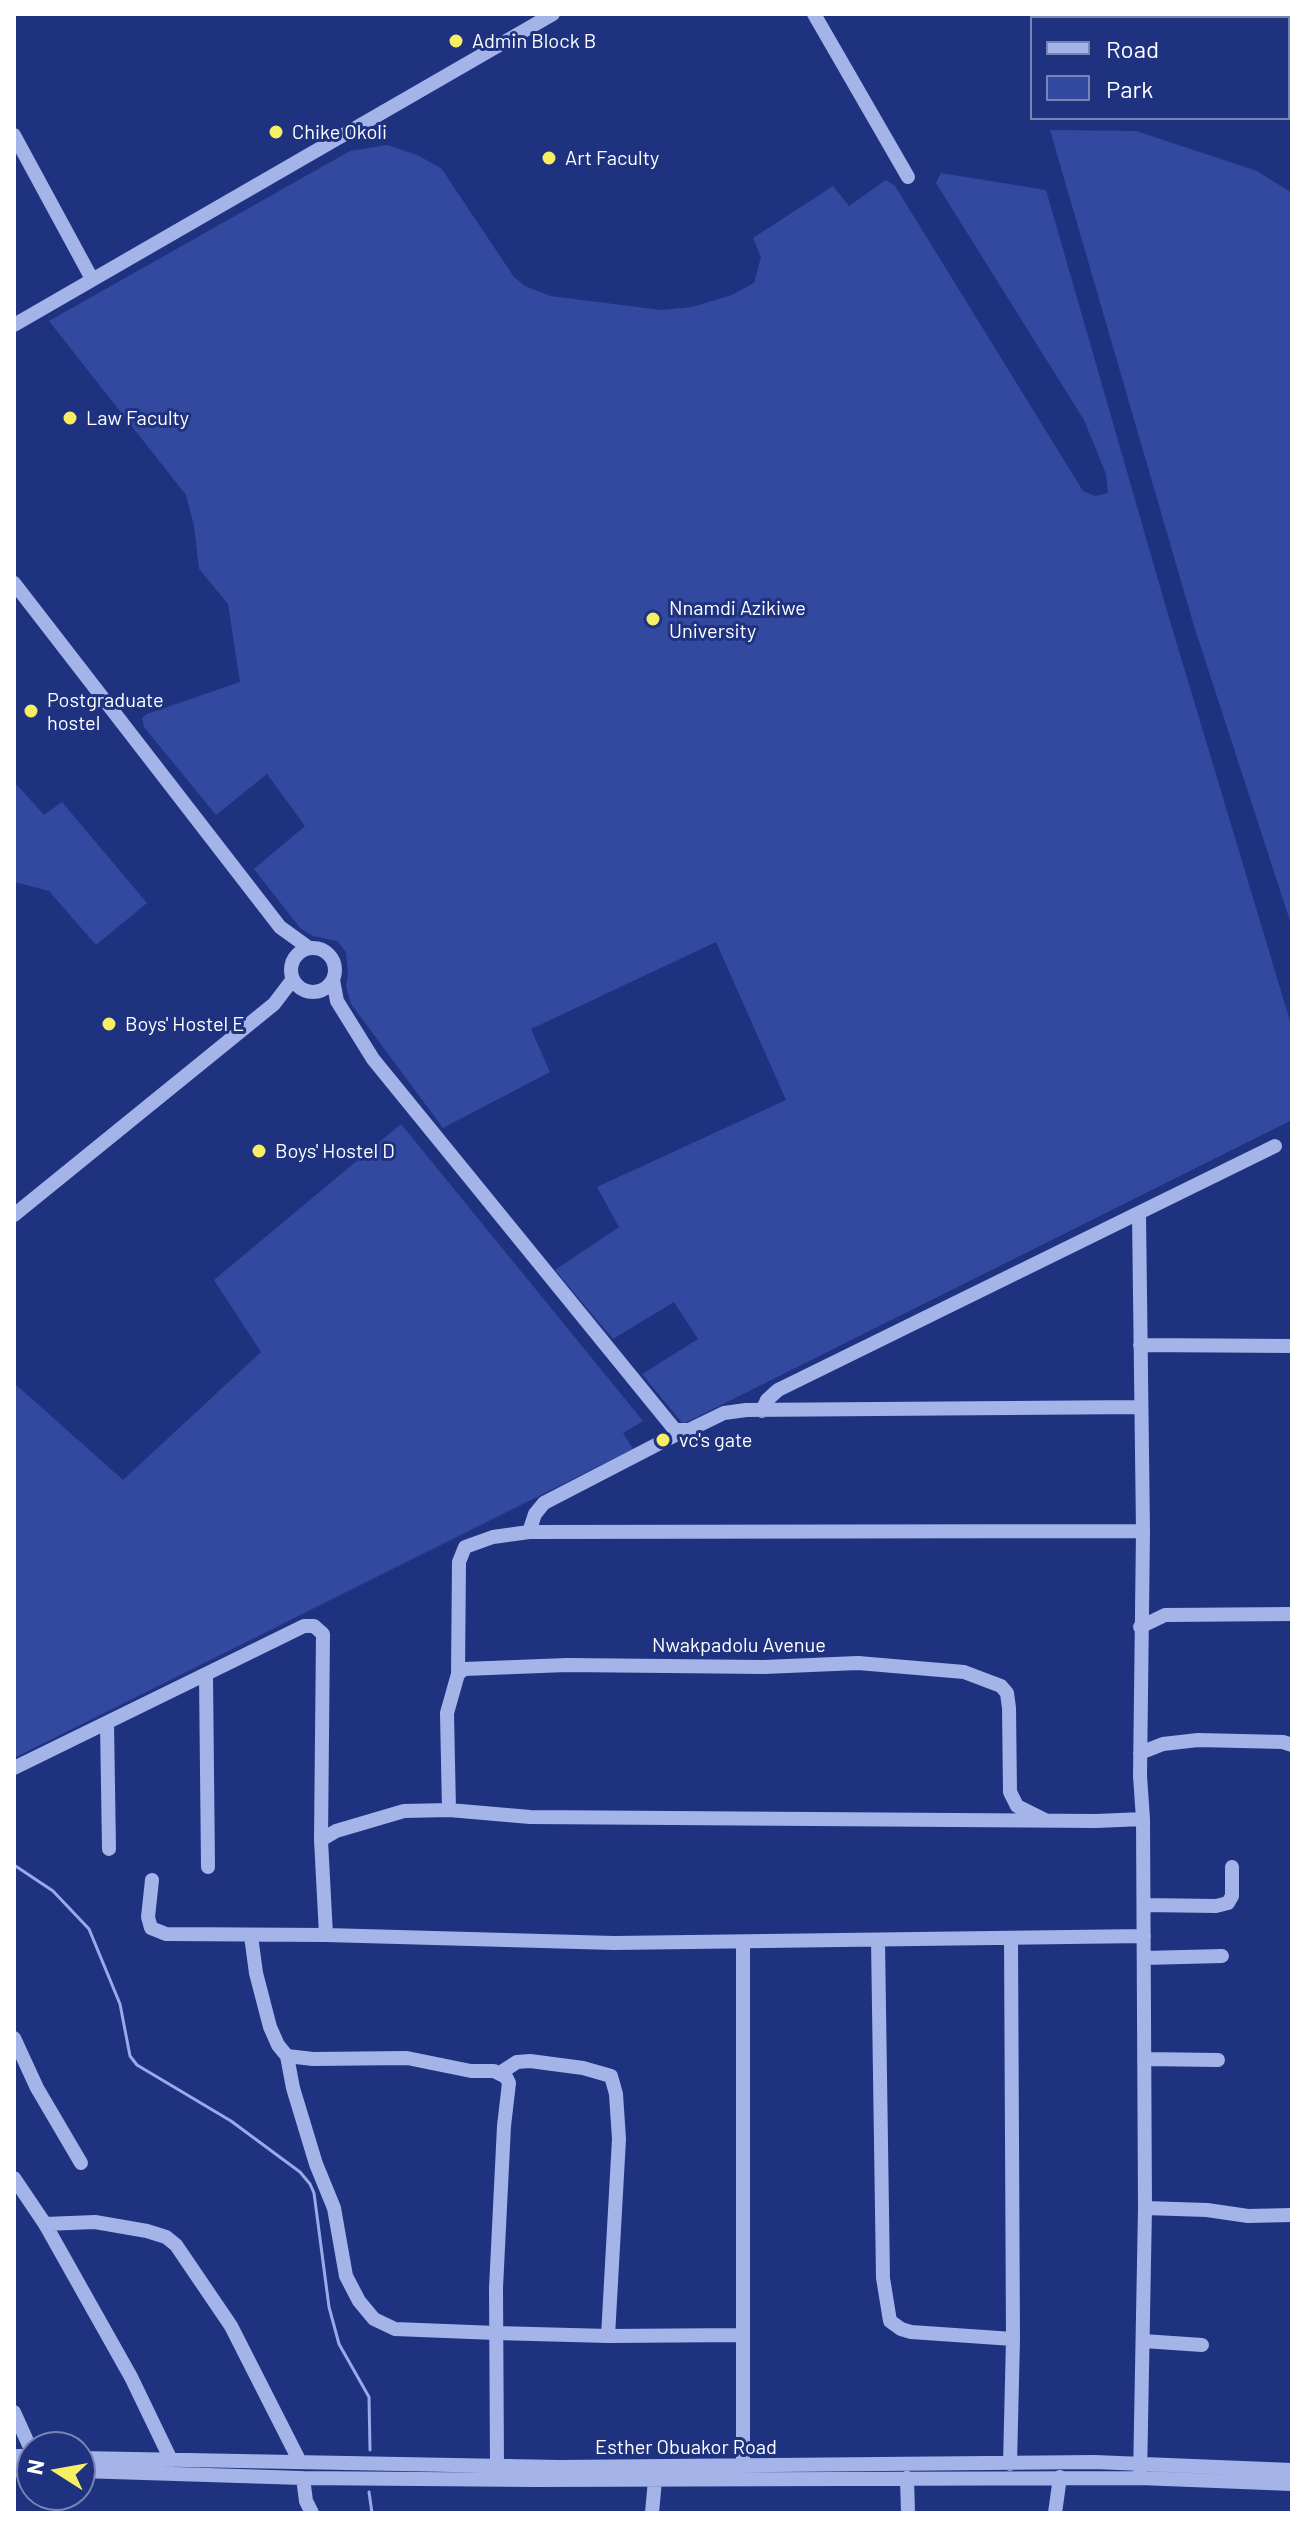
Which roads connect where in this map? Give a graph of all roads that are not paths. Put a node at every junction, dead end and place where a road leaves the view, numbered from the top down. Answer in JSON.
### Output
{"nodes":[{"id":1,"x":553,"y":14,"type":"edge"},
{"id":2,"x":814,"y":14,"type":"edge"},
{"id":3,"x":14,"y":135,"type":"edge"},
{"id":4,"x":908,"y":177,"type":"dead end"},
{"id":5,"x":92,"y":279,"type":"junction"},
{"id":6,"x":14,"y":325,"type":"edge"},
{"id":7,"x":14,"y":583,"type":"edge"},
{"id":8,"x":280,"y":927,"type":"junction"},
{"id":9,"x":309,"y":948,"type":"junction"},
{"id":10,"x":294,"y":960,"type":"junction"},
{"id":11,"x":293,"y":979,"type":"junction"},
{"id":12,"x":333,"y":980,"type":"junction"},
{"id":13,"x":312,"y":992,"type":"junction"},
{"id":14,"x":337,"y":1001,"type":"junction"},
{"id":15,"x":274,"y":1004,"type":"junction"},
{"id":16,"x":1275,"y":1146,"type":"dead end"},
{"id":17,"x":14,"y":1215,"type":"edge"},
{"id":18,"x":1139,"y":1215,"type":"junction"},
{"id":19,"x":1140,"y":1345,"type":"junction"},
{"id":20,"x":1292,"y":1346,"type":"edge"},
{"id":21,"x":1141,"y":1407,"type":"junction"},
{"id":22,"x":762,"y":1411,"type":"junction"},
{"id":23,"x":683,"y":1431,"type":"junction"},
{"id":24,"x":1143,"y":1531,"type":"junction"},
{"id":25,"x":529,"y":1532,"type":"junction"},
{"id":26,"x":1292,"y":1614,"type":"edge"},
{"id":27,"x":1140,"y":1627,"type":"junction"},
{"id":28,"x":458,"y":1674,"type":"junction"},
{"id":29,"x":206,"y":1676,"type":"junction"},
{"id":30,"x":107,"y":1723,"type":"junction"},
{"id":31,"x":1292,"y":1745,"type":"edge"},
{"id":32,"x":1140,"y":1753,"type":"junction"},
{"id":33,"x":14,"y":1768,"type":"edge"},
{"id":34,"x":449,"y":1810,"type":"junction"},
{"id":35,"x":1143,"y":1819,"type":"junction"},
{"id":36,"x":1045,"y":1820,"type":"junction"},
{"id":37,"x":321,"y":1840,"type":"junction"},
{"id":38,"x":109,"y":1849,"type":"dead end"},
{"id":39,"x":208,"y":1867,"type":"dead end"},
{"id":40,"x":1232,"y":1867,"type":"dead end"},
{"id":41,"x":152,"y":1880,"type":"dead end"},
{"id":42,"x":1144,"y":1905,"type":"junction"},
{"id":43,"x":326,"y":1935,"type":"junction"},
{"id":44,"x":251,"y":1936,"type":"junction"},
{"id":45,"x":1144,"y":1936,"type":"junction"},
{"id":46,"x":1011,"y":1938,"type":"junction"},
{"id":47,"x":878,"y":1940,"type":"junction"},
{"id":48,"x":743,"y":1942,"type":"junction"},
{"id":49,"x":1222,"y":1956,"type":"dead end"},
{"id":50,"x":1144,"y":1958,"type":"junction"},
{"id":51,"x":14,"y":2040,"type":"edge"},
{"id":52,"x":287,"y":2056,"type":"junction"},
{"id":53,"x":1144,"y":2059,"type":"junction"},
{"id":54,"x":1218,"y":2060,"type":"dead end"},
{"id":55,"x":500,"y":2073,"type":"junction"},
{"id":56,"x":81,"y":2163,"type":"dead end"},
{"id":57,"x":14,"y":2178,"type":"edge"},
{"id":58,"x":1145,"y":2208,"type":"junction"},
{"id":59,"x":1292,"y":2215,"type":"edge"},
{"id":60,"x":45,"y":2224,"type":"junction"},
{"id":61,"x":496,"y":2333,"type":"junction"},
{"id":62,"x":742,"y":2335,"type":"junction"},
{"id":63,"x":608,"y":2336,"type":"junction"},
{"id":64,"x":1013,"y":2339,"type":"junction"},
{"id":65,"x":1143,"y":2341,"type":"junction"},
{"id":66,"x":1202,"y":2345,"type":"dead end"},
{"id":67,"x":14,"y":2412,"type":"edge"},
{"id":68,"x":22,"y":2431,"type":"edge"},
{"id":69,"x":96,"y":2458,"type":"edge"},
{"id":70,"x":171,"y":2460,"type":"junction"},
{"id":71,"x":300,"y":2462,"type":"junction"},
{"id":72,"x":1010,"y":2464,"type":"junction"},
{"id":73,"x":497,"y":2466,"type":"junction"},
{"id":74,"x":743,"y":2466,"type":"junction"},
{"id":75,"x":1292,"y":2470,"type":"edge"},
{"id":76,"x":1140,"y":2471,"type":"junction"},
{"id":77,"x":96,"y":2472,"type":"edge"},
{"id":78,"x":1060,"y":2477,"type":"junction"},
{"id":79,"x":303,"y":2478,"type":"junction"},
{"id":80,"x":907,"y":2478,"type":"junction"},
{"id":81,"x":655,"y":2480,"type":"junction"},
{"id":82,"x":1292,"y":2484,"type":"edge"},
{"id":83,"x":312,"y":2513,"type":"edge"},
{"id":84,"x":652,"y":2513,"type":"edge"},
{"id":85,"x":908,"y":2513,"type":"edge"},
{"id":86,"x":1055,"y":2513,"type":"edge"}],
"edges":[{"from":1,"to":5,"type":"street"},
{"from":2,"to":4,"type":"street"},
{"from":3,"to":5,"type":"street"},
{"from":5,"to":6,"type":"street"},
{"from":7,"to":8,"type":"street"},
{"from":8,"to":9,"type":"street"},
{"from":8,"to":10,"type":"street"},
{"from":9,"to":10,"type":"street"},
{"from":9,"to":12,"type":"street"},
{"from":10,"to":11,"type":"street"},
{"from":11,"to":13,"type":"street"},
{"from":11,"to":15,"type":"street"},
{"from":12,"to":13,"type":"street"},
{"from":12,"to":14,"type":"street"},
{"from":13,"to":14,"type":"street"},
{"from":13,"to":15,"type":"street"},
{"from":14,"to":23,"type":"street"},
{"from":15,"to":17,"type":"street"},
{"from":16,"to":18,"type":"street"},
{"from":18,"to":19,"type":"street"},
{"from":18,"to":22,"type":"street"},
{"from":19,"to":20,"type":"street"},
{"from":19,"to":21,"type":"street"},
{"from":21,"to":22,"type":"street"},
{"from":21,"to":24,"type":"street"},
{"from":22,"to":23,"type":"street"},
{"from":23,"to":25,"type":"street"},
{"from":24,"to":25,"type":"street"},
{"from":24,"to":27,"type":"street"},
{"from":25,"to":28,"type":"street"},
{"from":26,"to":27,"type":"street"},
{"from":27,"to":32,"type":"street"},
{"from":28,"to":34,"type":"street"},
{"from":28,"to":36,"type":"street","name":"Nwakpadolu Avenue"},
{"from":29,"to":30,"type":"street"},
{"from":29,"to":37,"type":"street"},
{"from":29,"to":39,"type":"street"},
{"from":30,"to":33,"type":"street"},
{"from":30,"to":38,"type":"street"},
{"from":31,"to":32,"type":"street"},
{"from":32,"to":35,"type":"street"},
{"from":34,"to":36,"type":"street"},
{"from":34,"to":37,"type":"street"},
{"from":35,"to":36,"type":"street"},
{"from":35,"to":42,"type":"street"},
{"from":37,"to":43,"type":"street"},
{"from":40,"to":42,"type":"street"},
{"from":41,"to":44,"type":"street"},
{"from":42,"to":45,"type":"street"},
{"from":43,"to":44,"type":"street"},
{"from":43,"to":48,"type":"street"},
{"from":44,"to":52,"type":"street"},
{"from":45,"to":46,"type":"street"},
{"from":45,"to":50,"type":"street"},
{"from":46,"to":47,"type":"street"},
{"from":46,"to":64,"type":"street"},
{"from":47,"to":48,"type":"street"},
{"from":47,"to":64,"type":"street"},
{"from":48,"to":62,"type":"street"},
{"from":49,"to":50,"type":"street"},
{"from":50,"to":53,"type":"street"},
{"from":51,"to":56,"type":"street"},
{"from":52,"to":55,"type":"street"},
{"from":52,"to":61,"type":"street"},
{"from":53,"to":54,"type":"street"},
{"from":53,"to":58,"type":"street"},
{"from":55,"to":61,"type":"street"},
{"from":55,"to":63,"type":"street"},
{"from":57,"to":60,"type":"street"},
{"from":58,"to":59,"type":"street"},
{"from":58,"to":65,"type":"street"},
{"from":60,"to":70,"type":"street"},
{"from":60,"to":71,"type":"street"},
{"from":61,"to":63,"type":"street"},
{"from":61,"to":73,"type":"street"},
{"from":62,"to":63,"type":"street"},
{"from":62,"to":74,"type":"street"},
{"from":64,"to":72,"type":"street"},
{"from":65,"to":66,"type":"street"},
{"from":65,"to":76,"type":"street"},
{"from":67,"to":68,"type":"street"},
{"from":69,"to":70,"type":"street","name":"Esther Obuakor Road"},
{"from":70,"to":71,"type":"street","name":"Esther Obuakor Road"},
{"from":71,"to":73,"type":"street","name":"Esther Obuakor Road"},
{"from":72,"to":74,"type":"street","name":"Esther Obuakor Road"},
{"from":72,"to":76,"type":"street","name":"Esther Obuakor Road"},
{"from":73,"to":74,"type":"street","name":"Esther Obuakor Road"},
{"from":75,"to":76,"type":"street","name":"Esther Obuakor Road"},
{"from":76,"to":78,"type":"street","name":"Esther Obuakor Road"},
{"from":76,"to":82,"type":"street","name":"Esther Obuakor Road"},
{"from":77,"to":79,"type":"street","name":"Esther Obuakor Road"},
{"from":78,"to":80,"type":"street","name":"Esther Obuakor Road"},
{"from":78,"to":86,"type":"street"},
{"from":79,"to":81,"type":"street","name":"Esther Obuakor Road"},
{"from":79,"to":83,"type":"street"},
{"from":80,"to":81,"type":"street","name":"Esther Obuakor Road"},
{"from":80,"to":85,"type":"street"},
{"from":81,"to":84,"type":"street"}]}
